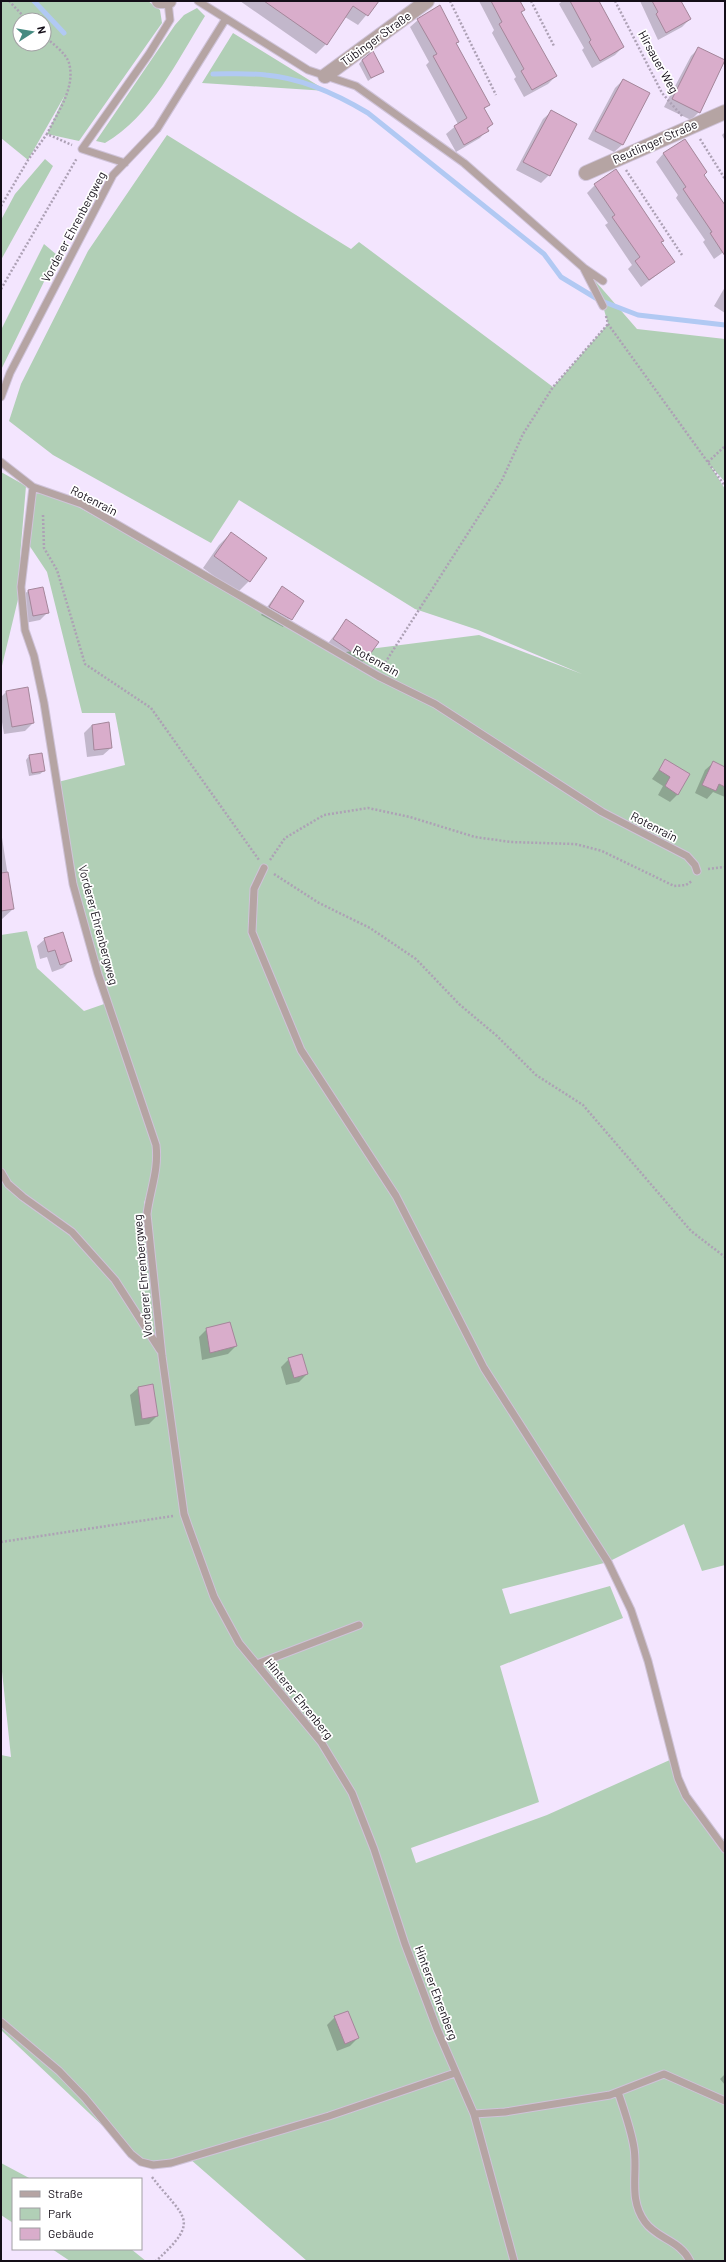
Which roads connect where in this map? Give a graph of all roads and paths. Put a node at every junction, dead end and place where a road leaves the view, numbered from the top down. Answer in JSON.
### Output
{"nodes":[{"id":1,"x":9,"y":1,"type":"edge"},
{"id":2,"x":159,"y":1,"type":"edge"},
{"id":3,"x":169,"y":1,"type":"edge"},
{"id":4,"x":198,"y":1,"type":"edge"},
{"id":5,"x":427,"y":1,"type":"edge"},
{"id":6,"x":450,"y":1,"type":"edge"},
{"id":7,"x":530,"y":1,"type":"edge"},
{"id":8,"x":615,"y":1,"type":"edge"},
{"id":9,"x":19,"y":12,"type":"edge"},
{"id":10,"x":225,"y":20,"type":"junction"},
{"id":11,"x":52,"y":44,"type":"edge"},
{"id":12,"x":554,"y":46,"type":"dead end"},
{"id":13,"x":325,"y":76,"type":"junction"},
{"id":14,"x":496,"y":95,"type":"dead end"},
{"id":15,"x":725,"y":112,"type":"edge"},
{"id":16,"x":692,"y":126,"type":"junction"},
{"id":17,"x":47,"y":134,"type":"junction"},
{"id":18,"x":82,"y":150,"type":"junction"},
{"id":19,"x":618,"y":158,"type":"junction"},
{"id":20,"x":125,"y":163,"type":"junction"},
{"id":21,"x":586,"y":173,"type":"dead end"},
{"id":22,"x":725,"y":179,"type":"edge"},
{"id":23,"x":1,"y":206,"type":"edge"},
{"id":24,"x":682,"y":255,"type":"dead end"},
{"id":25,"x":584,"y":268,"type":"junction"},
{"id":26,"x":603,"y":281,"type":"dead end"},
{"id":27,"x":1,"y":289,"type":"edge"},
{"id":28,"x":603,"y":306,"type":"joint"},
{"id":29,"x":608,"y":324,"type":"junction"},
{"id":30,"x":1,"y":397,"type":"edge"},
{"id":31,"x":725,"y":446,"type":"edge"},
{"id":32,"x":1,"y":462,"type":"edge"},
{"id":33,"x":708,"y":462,"type":"junction"},
{"id":34,"x":725,"y":486,"type":"edge"},
{"id":35,"x":33,"y":487,"type":"junction"},
{"id":36,"x":42,"y":490,"type":"junction"},
{"id":37,"x":378,"y":676,"type":"junction"},
{"id":38,"x":725,"y":867,"type":"edge"},
{"id":39,"x":264,"y":868,"type":"junction"},
{"id":40,"x":697,"y":871,"type":"junction"},
{"id":41,"x":1,"y":1172,"type":"edge"},
{"id":42,"x":725,"y":1257,"type":"edge"},
{"id":43,"x":162,"y":1356,"type":"junction"},
{"id":44,"x":184,"y":1514,"type":"junction"},
{"id":45,"x":1,"y":1542,"type":"edge"},
{"id":46,"x":359,"y":1625,"type":"dead end"},
{"id":47,"x":256,"y":1664,"type":"junction"},
{"id":48,"x":725,"y":1849,"type":"edge"},
{"id":49,"x":1,"y":2022,"type":"edge"},
{"id":50,"x":456,"y":2073,"type":"junction"},
{"id":51,"x":618,"y":2092,"type":"junction"},
{"id":52,"x":725,"y":2101,"type":"edge"},
{"id":53,"x":474,"y":2114,"type":"junction"},
{"id":54,"x":140,"y":2162,"type":"junction"},
{"id":55,"x":156,"y":2261,"type":"edge"},
{"id":56,"x":514,"y":2261,"type":"edge"},
{"id":57,"x":690,"y":2261,"type":"edge"}],
"edges":[{"from":1,"to":9,"type":"path"},
{"from":2,"to":3,"type":"street"},
{"from":3,"to":18,"type":"lane"},
{"from":4,"to":10,"type":"lane"},
{"from":5,"to":13,"type":"street","name":"Tübinger Straße"},
{"from":6,"to":14,"type":"path"},
{"from":7,"to":12,"type":"path"},
{"from":8,"to":16,"type":"path","name":"Hirsauer Weg"},
{"from":10,"to":13,"type":"lane"},
{"from":10,"to":20,"type":"lane","name":"Vorderer Ehrenbergweg"},
{"from":11,"to":17,"type":"path"},
{"from":13,"to":25,"type":"lane"},
{"from":15,"to":16,"type":"street","name":"Reutlinger Straße"},
{"from":16,"to":19,"type":"street","name":"Reutlinger Straße"},
{"from":16,"to":22,"type":"path","name":"Hirsauer Weg"},
{"from":17,"to":18,"type":"path"},
{"from":17,"to":23,"type":"path"},
{"from":18,"to":20,"type":"lane"},
{"from":18,"to":27,"type":"path"},
{"from":19,"to":21,"type":"street","name":"Reutlinger Straße"},
{"from":19,"to":24,"type":"path"},
{"from":20,"to":30,"type":"lane","name":"Vorderer Ehrenbergweg"},
{"from":25,"to":26,"type":"lane"},
{"from":25,"to":28,"type":"lane"},
{"from":28,"to":29,"type":"path"},
{"from":29,"to":33,"type":"path"},
{"from":29,"to":37,"type":"path"},
{"from":31,"to":33,"type":"path"},
{"from":32,"to":35,"type":"lane"},
{"from":33,"to":34,"type":"path"},
{"from":35,"to":36,"type":"lane","name":"Rotenrain"},
{"from":35,"to":43,"type":"lane","name":"Vorderer Ehrenbergweg"},
{"from":36,"to":37,"type":"lane","name":"Rotenrain"},
{"from":36,"to":39,"type":"path"},
{"from":37,"to":40,"type":"lane","name":"Rotenrain"},
{"from":38,"to":40,"type":"path"},
{"from":39,"to":40,"type":"path"},
{"from":39,"to":42,"type":"path"},
{"from":39,"to":48,"type":"lane"},
{"from":41,"to":43,"type":"lane"},
{"from":43,"to":44,"type":"lane","name":"Hinterer Ehrenberg"},
{"from":44,"to":45,"type":"path"},
{"from":44,"to":47,"type":"lane","name":"Hinterer Ehrenberg"},
{"from":46,"to":47,"type":"lane"},
{"from":47,"to":50,"type":"lane","name":"Hinterer Ehrenberg"},
{"from":49,"to":54,"type":"lane"},
{"from":50,"to":53,"type":"lane","name":"Hinterer Ehrenberg"},
{"from":50,"to":54,"type":"lane"},
{"from":51,"to":52,"type":"lane"},
{"from":51,"to":53,"type":"lane"},
{"from":51,"to":57,"type":"lane"},
{"from":53,"to":56,"type":"lane","name":"Hinterer Ehrenberg"},
{"from":54,"to":55,"type":"path"}]}
